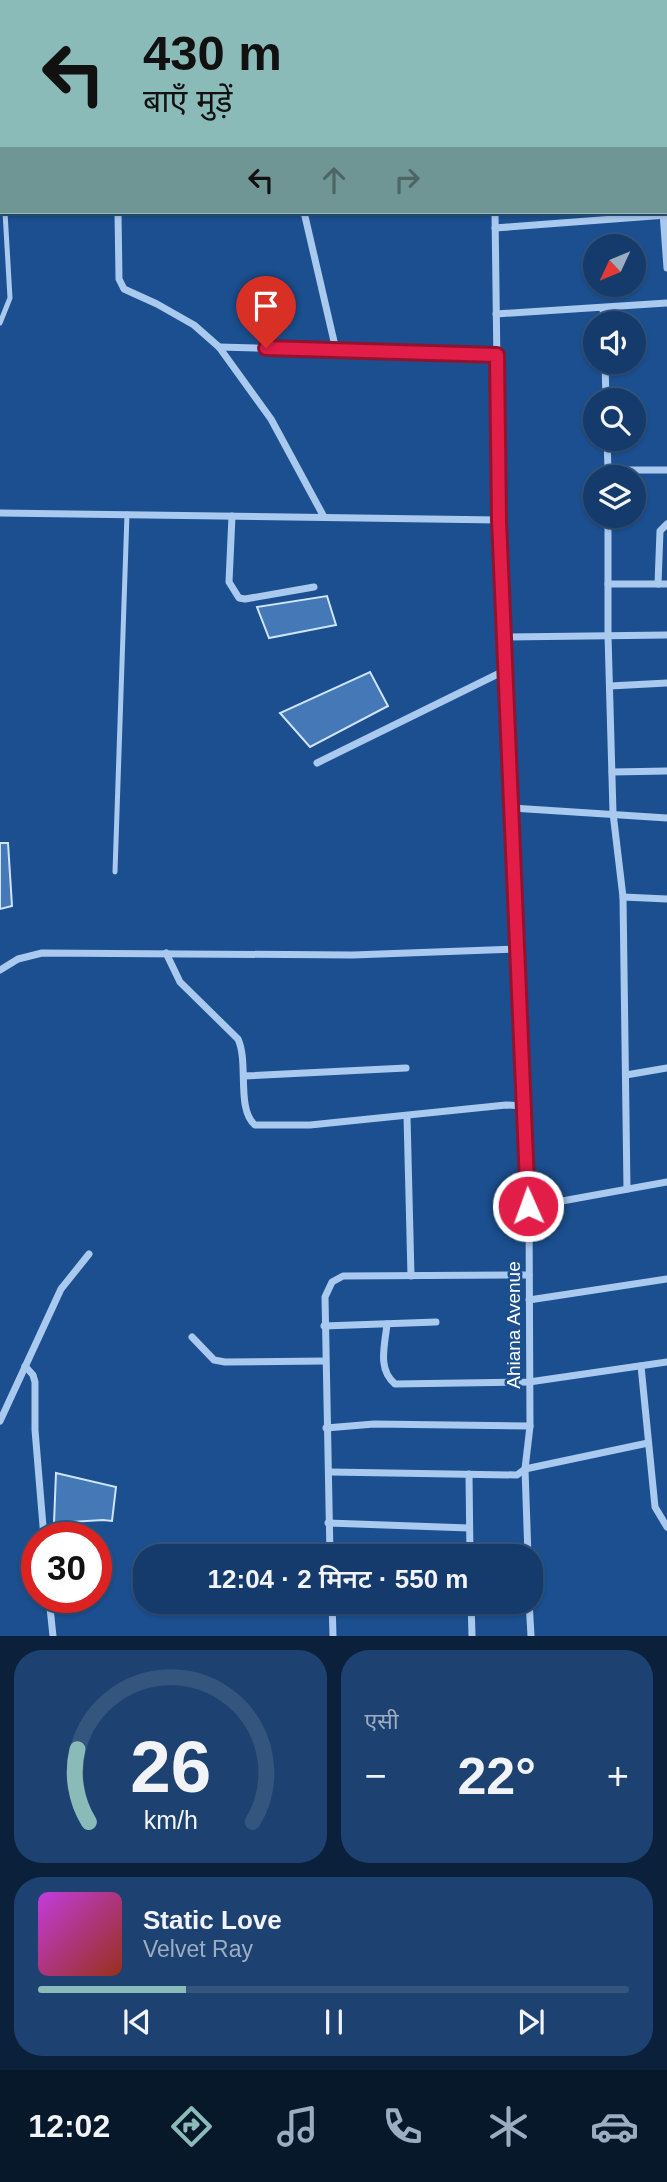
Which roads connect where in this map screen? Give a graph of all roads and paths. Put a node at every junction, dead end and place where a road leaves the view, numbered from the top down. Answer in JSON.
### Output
{"nodes":[{"id":1,"x":5,"y":214,"type":"edge"},
{"id":2,"x":118,"y":214,"type":"edge"},
{"id":3,"x":304,"y":214,"type":"edge"},
{"id":4,"x":495,"y":214,"type":"edge"},
{"id":5,"x":664,"y":214,"type":"edge"},
{"id":6,"x":495,"y":228,"type":"junction"},
{"id":7,"x":667,"y":268,"type":"edge"},
{"id":8,"x":667,"y":303,"type":"edge"},
{"id":9,"x":603,"y":308,"type":"junction"},
{"id":10,"x":603,"y":311,"type":"edge"},
{"id":11,"x":496,"y":314,"type":"junction"},
{"id":12,"x":0,"y":323,"type":"edge"},
{"id":13,"x":219,"y":347,"type":"junction"},
{"id":14,"x":336,"y":350,"type":"junction"},
{"id":15,"x":497,"y":355,"type":"junction"},
{"id":16,"x":667,"y":470,"type":"edge"},
{"id":17,"x":646,"y":471,"type":"edge"},
{"id":18,"x":0,"y":513,"type":"edge"},
{"id":19,"x":127,"y":514,"type":"junction"},
{"id":20,"x":232,"y":516,"type":"junction"},
{"id":21,"x":324,"y":517,"type":"junction"},
{"id":22,"x":499,"y":520,"type":"junction"},
{"id":23,"x":667,"y":524,"type":"edge"},
{"id":24,"x":608,"y":528,"type":"edge"},
{"id":25,"x":608,"y":584,"type":"junction"},
{"id":26,"x":658,"y":584,"type":"junction"},
{"id":27,"x":667,"y":584,"type":"edge"},
{"id":28,"x":314,"y":587,"type":"dead end"},
{"id":29,"x":608,"y":635,"type":"junction"},
{"id":30,"x":667,"y":635,"type":"edge"},
{"id":31,"x":504,"y":637,"type":"junction"},
{"id":32,"x":506,"y":670,"type":"junction"},
{"id":33,"x":667,"y":683,"type":"edge"},
{"id":34,"x":610,"y":686,"type":"junction"},
{"id":35,"x":317,"y":763,"type":"dead end"},
{"id":36,"x":667,"y":771,"type":"edge"},
{"id":37,"x":612,"y":772,"type":"junction"},
{"id":38,"x":512,"y":808,"type":"junction"},
{"id":39,"x":613,"y":813,"type":"junction"},
{"id":40,"x":667,"y":818,"type":"edge"},
{"id":41,"x":115,"y":872,"type":"dead end"},
{"id":42,"x":623,"y":897,"type":"junction"},
{"id":43,"x":667,"y":899,"type":"edge"},
{"id":44,"x":519,"y":949,"type":"junction"},
{"id":45,"x":166,"y":953,"type":"junction"},
{"id":46,"x":0,"y":970,"type":"edge"},
{"id":47,"x":406,"y":1068,"type":"dead end"},
{"id":48,"x":667,"y":1068,"type":"edge"},
{"id":49,"x":626,"y":1075,"type":"junction"},
{"id":50,"x":244,"y":1076,"type":"junction"},
{"id":51,"x":524,"y":1106,"type":"junction"},
{"id":52,"x":407,"y":1116,"type":"junction"},
{"id":53,"x":667,"y":1182,"type":"edge"},
{"id":54,"x":627,"y":1189,"type":"junction"},
{"id":55,"x":528,"y":1206,"type":"junction"},
{"id":56,"x":89,"y":1254,"type":"dead end"},
{"id":57,"x":529,"y":1275,"type":"junction"},
{"id":58,"x":411,"y":1276,"type":"junction"},
{"id":59,"x":667,"y":1279,"type":"edge"},
{"id":60,"x":529,"y":1300,"type":"junction"},
{"id":61,"x":436,"y":1322,"type":"dead end"},
{"id":62,"x":387,"y":1324,"type":"junction"},
{"id":63,"x":324,"y":1326,"type":"junction"},
{"id":64,"x":192,"y":1337,"type":"dead end"},
{"id":65,"x":325,"y":1361,"type":"junction"},
{"id":66,"x":667,"y":1362,"type":"edge"},
{"id":67,"x":25,"y":1366,"type":"junction"},
{"id":68,"x":641,"y":1366,"type":"junction"},
{"id":69,"x":529,"y":1382,"type":"junction"},
{"id":70,"x":0,"y":1422,"type":"edge"},
{"id":71,"x":530,"y":1426,"type":"junction"},
{"id":72,"x":326,"y":1428,"type":"junction"},
{"id":73,"x":648,"y":1443,"type":"junction"},
{"id":74,"x":525,"y":1469,"type":"junction"},
{"id":75,"x":330,"y":1472,"type":"junction"},
{"id":76,"x":469,"y":1474,"type":"junction"},
{"id":77,"x":43,"y":1522,"type":"edge"},
{"id":78,"x":328,"y":1523,"type":"junction"},
{"id":79,"x":667,"y":1527,"type":"edge"},
{"id":80,"x":469,"y":1528,"type":"junction"},
{"id":81,"x":329,"y":1544,"type":"edge"},
{"id":82,"x":470,"y":1544,"type":"edge"},
{"id":83,"x":528,"y":1544,"type":"edge"},
{"id":84,"x":51,"y":1613,"type":"edge"},
{"id":85,"x":332,"y":1614,"type":"edge"},
{"id":86,"x":471,"y":1614,"type":"edge"},
{"id":87,"x":530,"y":1614,"type":"edge"},
{"id":88,"x":53,"y":1636,"type":"edge"},
{"id":89,"x":333,"y":1636,"type":"edge"},
{"id":90,"x":472,"y":1636,"type":"edge"},
{"id":91,"x":531,"y":1636,"type":"edge"}],
"edges":[{"from":1,"to":12,"type":"lane"},
{"from":2,"to":13,"type":"street"},
{"from":3,"to":14,"type":"street"},
{"from":4,"to":6,"type":"street","name":"Ahiana Avenue"},
{"from":5,"to":6,"type":"street"},
{"from":5,"to":7,"type":"street"},
{"from":6,"to":11,"type":"street","name":"Ahiana Avenue"},
{"from":8,"to":9,"type":"street"},
{"from":9,"to":10,"type":"street"},
{"from":9,"to":11,"type":"street"},
{"from":11,"to":15,"type":"street","name":"Ahiana Avenue"},
{"from":13,"to":14,"type":"street"},
{"from":13,"to":21,"type":"street"},
{"from":14,"to":15,"type":"street"},
{"from":15,"to":22,"type":"street","name":"Ahiana Avenue"},
{"from":16,"to":17,"type":"street"},
{"from":18,"to":19,"type":"street"},
{"from":19,"to":20,"type":"street"},
{"from":19,"to":41,"type":"lane"},
{"from":20,"to":21,"type":"street"},
{"from":20,"to":28,"type":"street"},
{"from":21,"to":22,"type":"street"},
{"from":22,"to":31,"type":"street","name":"Ahiana Avenue"},
{"from":23,"to":26,"type":"street"},
{"from":24,"to":25,"type":"street"},
{"from":25,"to":26,"type":"street"},
{"from":25,"to":29,"type":"street"},
{"from":26,"to":27,"type":"street"},
{"from":29,"to":30,"type":"street"},
{"from":29,"to":31,"type":"street"},
{"from":29,"to":34,"type":"street"},
{"from":31,"to":32,"type":"street","name":"Ahiana Avenue"},
{"from":32,"to":35,"type":"street"},
{"from":32,"to":38,"type":"street","name":"Ahiana Avenue"},
{"from":33,"to":34,"type":"street"},
{"from":34,"to":37,"type":"street"},
{"from":36,"to":37,"type":"street"},
{"from":37,"to":39,"type":"street"},
{"from":38,"to":39,"type":"street"},
{"from":38,"to":44,"type":"street","name":"Ahiana Avenue"},
{"from":39,"to":40,"type":"street"},
{"from":39,"to":42,"type":"street"},
{"from":42,"to":43,"type":"street"},
{"from":42,"to":49,"type":"street"},
{"from":44,"to":45,"type":"street"},
{"from":44,"to":51,"type":"street","name":"Ahiana Avenue"},
{"from":45,"to":46,"type":"street"},
{"from":45,"to":50,"type":"street"},
{"from":47,"to":50,"type":"street"},
{"from":48,"to":49,"type":"street"},
{"from":49,"to":54,"type":"street"},
{"from":50,"to":52,"type":"street"},
{"from":51,"to":52,"type":"street"},
{"from":51,"to":55,"type":"street","name":"Ahiana Avenue"},
{"from":52,"to":58,"type":"street"},
{"from":53,"to":54,"type":"street"},
{"from":54,"to":55,"type":"street"},
{"from":55,"to":57,"type":"street","name":"Ahiana Avenue"},
{"from":56,"to":67,"type":"street"},
{"from":57,"to":58,"type":"street"},
{"from":57,"to":60,"type":"street","name":"Ahiana Avenue"},
{"from":58,"to":63,"type":"street"},
{"from":59,"to":60,"type":"street"},
{"from":60,"to":69,"type":"street","name":"Ahiana Avenue"},
{"from":61,"to":62,"type":"street"},
{"from":62,"to":63,"type":"street"},
{"from":62,"to":69,"type":"street"},
{"from":63,"to":65,"type":"street"},
{"from":64,"to":65,"type":"street"},
{"from":65,"to":72,"type":"street"},
{"from":66,"to":68,"type":"street"},
{"from":67,"to":70,"type":"street"},
{"from":67,"to":77,"type":"street"},
{"from":68,"to":69,"type":"street"},
{"from":68,"to":73,"type":"street"},
{"from":69,"to":71,"type":"street","name":"Ahiana Avenue"},
{"from":71,"to":72,"type":"street"},
{"from":71,"to":74,"type":"street","name":"Ahiana Avenue"},
{"from":72,"to":75,"type":"street"},
{"from":73,"to":74,"type":"street"},
{"from":73,"to":79,"type":"street"},
{"from":74,"to":76,"type":"street"},
{"from":74,"to":83,"type":"street","name":"Ahiana Avenue"},
{"from":75,"to":76,"type":"street"},
{"from":75,"to":78,"type":"street"},
{"from":76,"to":80,"type":"street"},
{"from":78,"to":80,"type":"street"},
{"from":78,"to":81,"type":"street"},
{"from":80,"to":82,"type":"street"},
{"from":84,"to":88,"type":"street"},
{"from":85,"to":89,"type":"street"},
{"from":86,"to":90,"type":"street"},
{"from":87,"to":91,"type":"street"}]}
